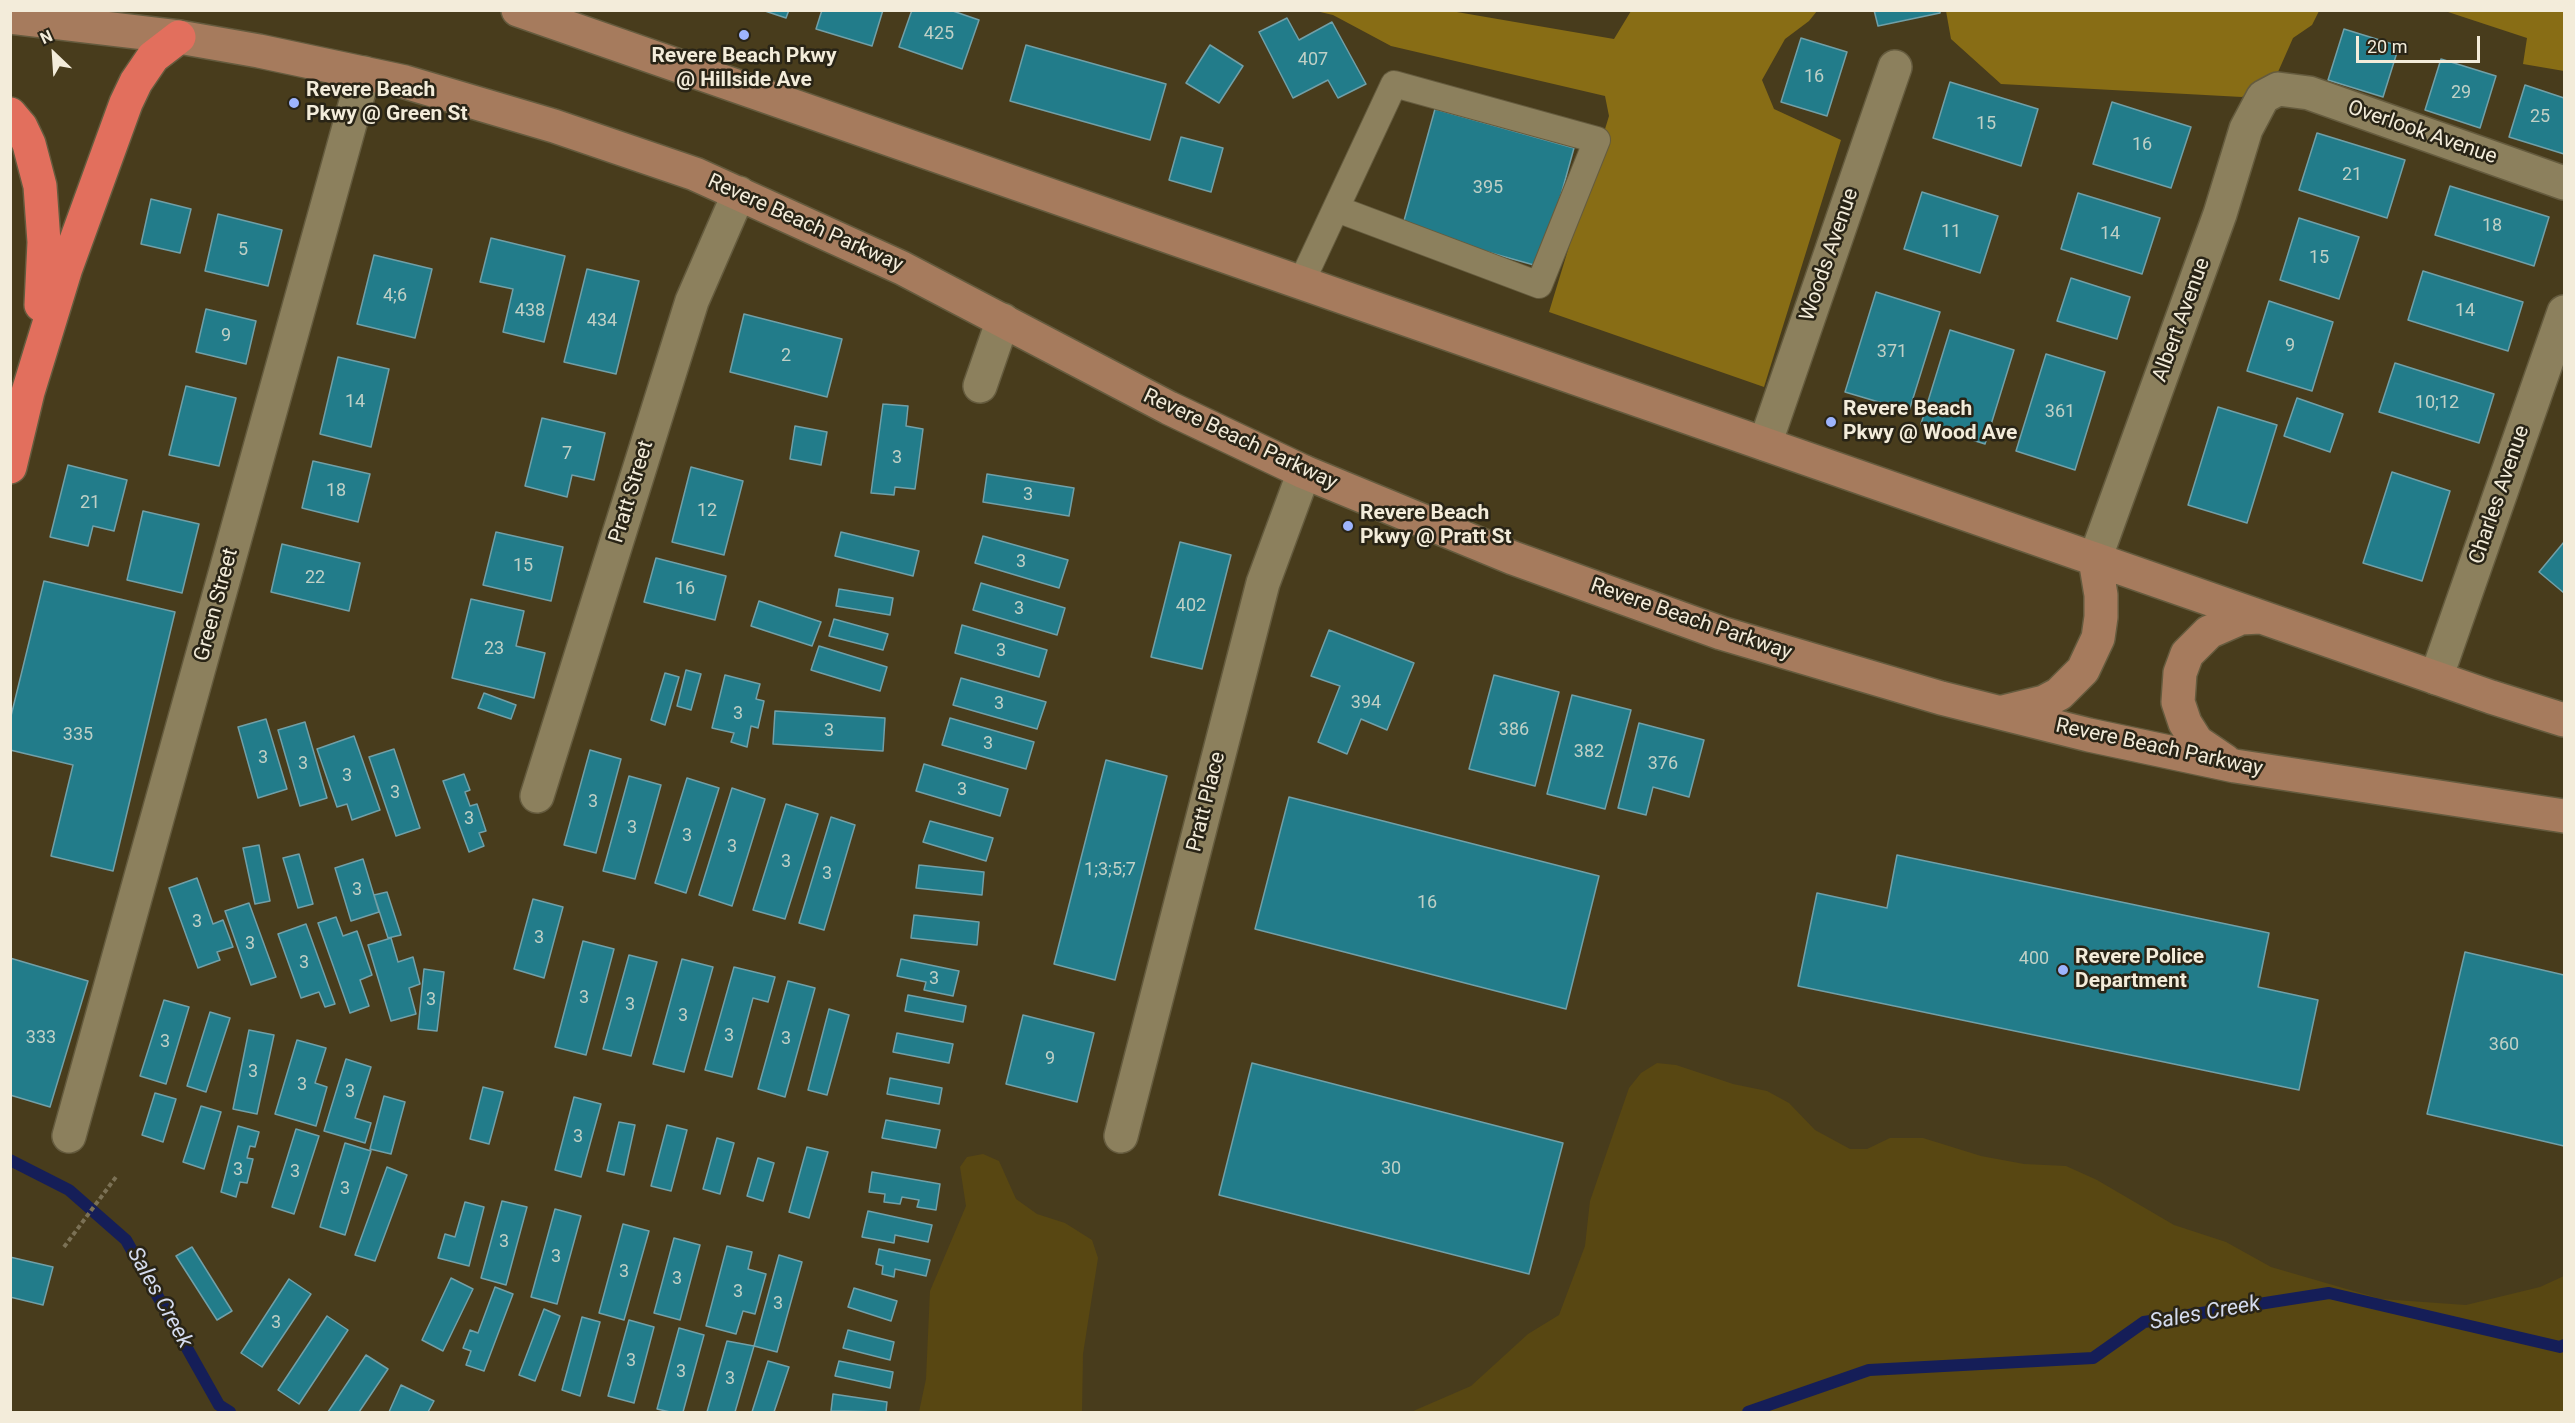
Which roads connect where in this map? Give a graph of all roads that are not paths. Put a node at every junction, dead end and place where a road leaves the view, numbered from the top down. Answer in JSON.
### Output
{"nodes":[{"id":1,"x":518,"y":10,"type":"edge"},
{"id":2,"x":10,"y":17,"type":"edge"},
{"id":3,"x":179,"y":37,"type":"junction"},
{"id":4,"x":1895,"y":66,"type":"dead end"},
{"id":5,"x":364,"y":73,"type":"junction"},
{"id":6,"x":2277,"y":89,"type":"joint"},
{"id":7,"x":10,"y":114,"type":"edge"},
{"id":8,"x":2565,"y":183,"type":"edge"},
{"id":9,"x":739,"y":193,"type":"junction"},
{"id":10,"x":1337,"y":209,"type":"junction"},
{"id":11,"x":1301,"y":283,"type":"junction"},
{"id":12,"x":2565,"y":312,"type":"edge"},
{"id":13,"x":1003,"y":320,"type":"junction"},
{"id":14,"x":980,"y":386,"type":"dead end"},
{"id":15,"x":28,"y":392,"type":"junction"},
{"id":16,"x":1765,"y":444,"type":"junction"},
{"id":17,"x":10,"y":467,"type":"edge"},
{"id":18,"x":1304,"y":472,"type":"junction"},
{"id":19,"x":2095,"y":559,"type":"junction"},
{"id":20,"x":2260,"y":617,"type":"junction"},
{"id":21,"x":2436,"y":678,"type":"junction"},
{"id":22,"x":1998,"y":712,"type":"junction"},
{"id":23,"x":2565,"y":720,"type":"edge"},
{"id":24,"x":2235,"y":766,"type":"junction"},
{"id":25,"x":537,"y":796,"type":"dead end"},
{"id":26,"x":2565,"y":816,"type":"edge"},
{"id":27,"x":69,"y":1136,"type":"dead end"},
{"id":28,"x":1121,"y":1136,"type":"dead end"}],
"edges":[{"from":1,"to":11,"type":"main road"},
{"from":2,"to":3,"type":"main road","name":"Revere Beach Parkway"},
{"from":3,"to":5,"type":"main road","name":"Revere Beach Parkway"},
{"from":3,"to":15,"type":"highway"},
{"from":4,"to":16,"type":"street","name":"Woods Avenue"},
{"from":5,"to":9,"type":"main road","name":"Revere Beach Parkway"},
{"from":5,"to":27,"type":"street","name":"Green Street"},
{"from":6,"to":8,"type":"street","name":"Overlook Avenue"},
{"from":6,"to":19,"type":"street","name":"Albert Avenue"},
{"from":7,"to":15,"type":"highway"},
{"from":9,"to":13,"type":"main road","name":"Revere Beach Parkway"},
{"from":9,"to":25,"type":"street","name":"Pratt Street"},
{"from":10,"to":10,"type":"lane"},
{"from":10,"to":11,"type":"lane"},
{"from":11,"to":16,"type":"main road"},
{"from":12,"to":21,"type":"street","name":"Charles Avenue"},
{"from":13,"to":14,"type":"street"},
{"from":13,"to":18,"type":"main road","name":"Revere Beach Parkway"},
{"from":15,"to":17,"type":"highway"},
{"from":16,"to":19,"type":"main road"},
{"from":18,"to":22,"type":"main road","name":"Revere Beach Parkway"},
{"from":18,"to":28,"type":"street","name":"Pratt Place"},
{"from":19,"to":20,"type":"main road"},
{"from":19,"to":22,"type":"main road"},
{"from":20,"to":21,"type":"main road"},
{"from":20,"to":24,"type":"main road"},
{"from":21,"to":23,"type":"main road"},
{"from":22,"to":24,"type":"main road","name":"Revere Beach Parkway"},
{"from":24,"to":26,"type":"main road","name":"Revere Beach Parkway"}]}
